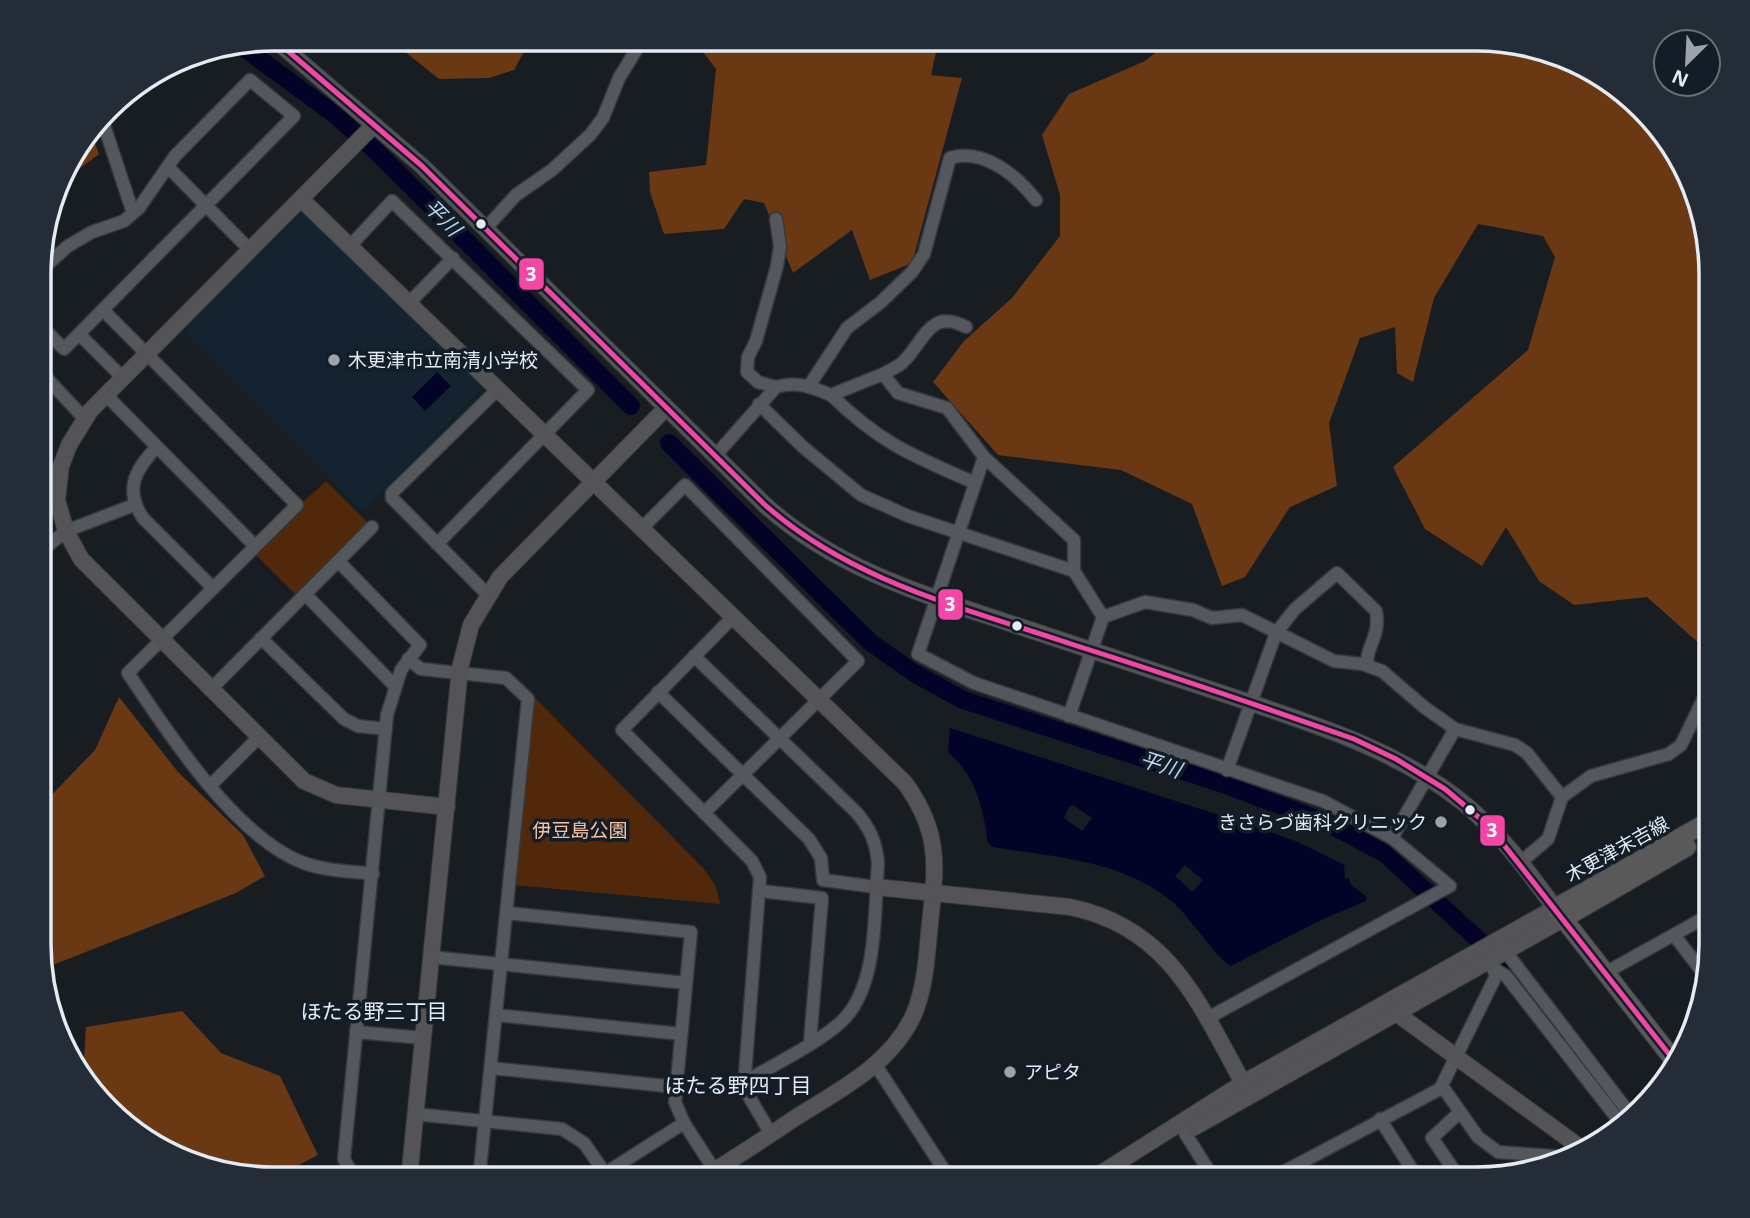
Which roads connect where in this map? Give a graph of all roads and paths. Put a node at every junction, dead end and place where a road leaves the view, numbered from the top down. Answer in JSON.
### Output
{"nodes":[{"id":1,"x":287,"y":51,"type":"edge"},
{"id":2,"x":636,"y":51,"type":"edge"},
{"id":3,"x":105,"y":128,"type":"edge"},
{"id":4,"x":369,"y":130,"type":"junction"},
{"id":5,"x":168,"y":167,"type":"junction"},
{"id":6,"x":301,"y":199,"type":"junction"},
{"id":7,"x":1036,"y":200,"type":"dead end"},
{"id":8,"x":206,"y":205,"type":"junction"},
{"id":9,"x":133,"y":213,"type":"junction"},
{"id":10,"x":776,"y":219,"type":"dead end"},
{"id":11,"x":486,"y":228,"type":"junction"},
{"id":12,"x":349,"y":246,"type":"junction"},
{"id":13,"x":250,"y":250,"type":"junction"},
{"id":14,"x":453,"y":258,"type":"junction"},
{"id":15,"x":52,"y":260,"type":"edge"},
{"id":16,"x":409,"y":303,"type":"junction"},
{"id":17,"x":103,"y":310,"type":"junction"},
{"id":18,"x":966,"y":327,"type":"dead end"},
{"id":19,"x":79,"y":334,"type":"junction"},
{"id":20,"x":51,"y":335,"type":"edge"},
{"id":21,"x":147,"y":354,"type":"junction"},
{"id":22,"x":883,"y":374,"type":"junction"},
{"id":23,"x":123,"y":378,"type":"junction"},
{"id":24,"x":51,"y":383,"type":"edge"},
{"id":25,"x":809,"y":386,"type":"junction"},
{"id":26,"x":776,"y":387,"type":"junction"},
{"id":27,"x":498,"y":389,"type":"junction"},
{"id":28,"x":831,"y":394,"type":"junction"},
{"id":29,"x":106,"y":395,"type":"junction"},
{"id":30,"x":760,"y":404,"type":"junction"},
{"id":31,"x":661,"y":413,"type":"junction"},
{"id":32,"x":84,"y":418,"type":"junction"},
{"id":33,"x":545,"y":434,"type":"junction"},
{"id":34,"x":157,"y":447,"type":"junction"},
{"id":35,"x":715,"y":456,"type":"junction"},
{"id":36,"x":984,"y":457,"type":"junction"},
{"id":37,"x":594,"y":481,"type":"junction"},
{"id":38,"x":975,"y":483,"type":"junction"},
{"id":39,"x":134,"y":505,"type":"junction"},
{"id":40,"x":372,"y":527,"type":"dead end"},
{"id":41,"x":642,"y":528,"type":"junction"},
{"id":42,"x":66,"y":531,"type":"junction"},
{"id":43,"x":958,"y":532,"type":"junction"},
{"id":44,"x":51,"y":543,"type":"edge"},
{"id":45,"x":437,"y":544,"type":"junction"},
{"id":46,"x":255,"y":546,"type":"junction"},
{"id":47,"x":338,"y":561,"type":"junction"},
{"id":48,"x":1074,"y":570,"type":"junction"},
{"id":49,"x":213,"y":588,"type":"junction"},
{"id":50,"x":305,"y":594,"type":"junction"},
{"id":51,"x":487,"y":594,"type":"junction"},
{"id":52,"x":935,"y":599,"type":"junction"},
{"id":53,"x":734,"y":616,"type":"junction"},
{"id":54,"x":1103,"y":617,"type":"junction"},
{"id":55,"x":1276,"y":632,"type":"junction"},
{"id":56,"x":261,"y":639,"type":"junction"},
{"id":57,"x":160,"y":640,"type":"junction"},
{"id":58,"x":1091,"y":650,"type":"junction"},
{"id":59,"x":694,"y":656,"type":"junction"},
{"id":60,"x":408,"y":659,"type":"junction"},
{"id":61,"x":1368,"y":666,"type":"junction"},
{"id":62,"x":460,"y":673,"type":"junction"},
{"id":63,"x":394,"y":685,"type":"junction"},
{"id":64,"x":210,"y":690,"type":"junction"},
{"id":65,"x":658,"y":692,"type":"junction"},
{"id":66,"x":819,"y":699,"type":"junction"},
{"id":67,"x":1251,"y":703,"type":"junction"},
{"id":68,"x":1699,"y":708,"type":"edge"},
{"id":69,"x":1069,"y":716,"type":"junction"},
{"id":70,"x":386,"y":729,"type":"junction"},
{"id":71,"x":1455,"y":729,"type":"junction"},
{"id":72,"x":259,"y":737,"type":"junction"},
{"id":73,"x":779,"y":738,"type":"junction"},
{"id":74,"x":1227,"y":770,"type":"junction"},
{"id":75,"x":743,"y":774,"type":"junction"},
{"id":76,"x":1429,"y":779,"type":"junction"},
{"id":77,"x":211,"y":785,"type":"junction"},
{"id":78,"x":1562,"y":797,"type":"junction"},
{"id":79,"x":380,"y":800,"type":"junction"},
{"id":80,"x":447,"y":807,"type":"junction"},
{"id":81,"x":704,"y":813,"type":"junction"},
{"id":82,"x":1699,"y":827,"type":"edge"},
{"id":83,"x":1392,"y":838,"type":"junction"},
{"id":84,"x":1699,"y":840,"type":"edge"},
{"id":85,"x":1521,"y":862,"type":"junction"},
{"id":86,"x":373,"y":874,"type":"junction"},
{"id":87,"x":876,"y":887,"type":"junction"},
{"id":88,"x":761,"y":891,"type":"junction"},
{"id":89,"x":933,"y":893,"type":"junction"},
{"id":90,"x":507,"y":913,"type":"junction"},
{"id":91,"x":1559,"y":914,"type":"junction"},
{"id":92,"x":1699,"y":921,"type":"edge"},
{"id":93,"x":1674,"y":935,"type":"junction"},
{"id":94,"x":1494,"y":955,"type":"junction"},
{"id":95,"x":431,"y":957,"type":"junction"},
{"id":96,"x":501,"y":964,"type":"junction"},
{"id":97,"x":1698,"y":966,"type":"edge"},
{"id":98,"x":1605,"y":973,"type":"junction"},
{"id":99,"x":686,"y":983,"type":"junction"},
{"id":100,"x":1396,"y":1013,"type":"junction"},
{"id":101,"x":496,"y":1016,"type":"junction"},
{"id":102,"x":1206,"y":1019,"type":"junction"},
{"id":103,"x":356,"y":1032,"type":"junction"},
{"id":104,"x":681,"y":1034,"type":"junction"},
{"id":105,"x":423,"y":1038,"type":"junction"},
{"id":106,"x":810,"y":1042,"type":"junction"},
{"id":107,"x":1670,"y":1055,"type":"edge"},
{"id":108,"x":1456,"y":1057,"type":"junction"},
{"id":109,"x":875,"y":1064,"type":"junction"},
{"id":110,"x":491,"y":1068,"type":"junction"},
{"id":111,"x":745,"y":1082,"type":"junction"},
{"id":112,"x":1441,"y":1086,"type":"junction"},
{"id":113,"x":676,"y":1087,"type":"junction"},
{"id":114,"x":1246,"y":1089,"type":"junction"},
{"id":115,"x":1626,"y":1109,"type":"edge"},
{"id":116,"x":1460,"y":1112,"type":"junction"},
{"id":117,"x":415,"y":1114,"type":"junction"},
{"id":118,"x":1616,"y":1117,"type":"edge"},
{"id":119,"x":1380,"y":1119,"type":"junction"},
{"id":120,"x":485,"y":1121,"type":"junction"},
{"id":121,"x":684,"y":1123,"type":"junction"},
{"id":122,"x":1185,"y":1133,"type":"junction"},
{"id":123,"x":771,"y":1134,"type":"junction"},
{"id":124,"x":1566,"y":1148,"type":"edge"},
{"id":125,"x":1554,"y":1153,"type":"edge"},
{"id":126,"x":349,"y":1167,"type":"edge"},
{"id":127,"x":410,"y":1167,"type":"edge"},
{"id":128,"x":480,"y":1167,"type":"edge"},
{"id":129,"x":596,"y":1167,"type":"edge"},
{"id":130,"x":615,"y":1167,"type":"edge"},
{"id":131,"x":704,"y":1167,"type":"edge"},
{"id":132,"x":720,"y":1167,"type":"edge"},
{"id":133,"x":942,"y":1167,"type":"edge"},
{"id":134,"x":1113,"y":1167,"type":"edge"},
{"id":135,"x":1131,"y":1167,"type":"edge"},
{"id":136,"x":1206,"y":1167,"type":"edge"},
{"id":137,"x":1293,"y":1167,"type":"edge"},
{"id":138,"x":1408,"y":1167,"type":"edge"},
{"id":139,"x":1451,"y":1167,"type":"edge"}],
"edges":[{"from":1,"to":4,"type":"street"},
{"from":2,"to":11,"type":"street"},
{"from":3,"to":9,"type":"street"},
{"from":4,"to":6,"type":"street"},
{"from":4,"to":11,"type":"street"},
{"from":5,"to":8,"type":"street"},
{"from":5,"to":8,"type":"street"},
{"from":5,"to":9,"type":"street"},
{"from":6,"to":12,"type":"street"},
{"from":6,"to":13,"type":"street"},
{"from":7,"to":25,"type":"street"},
{"from":8,"to":13,"type":"street"},
{"from":8,"to":17,"type":"street"},
{"from":9,"to":15,"type":"street"},
{"from":10,"to":26,"type":"street"},
{"from":11,"to":31,"type":"street"},
{"from":12,"to":14,"type":"street"},
{"from":12,"to":16,"type":"street"},
{"from":13,"to":21,"type":"street"},
{"from":14,"to":16,"type":"street"},
{"from":14,"to":33,"type":"street"},
{"from":16,"to":27,"type":"street"},
{"from":17,"to":19,"type":"street"},
{"from":17,"to":21,"type":"street"},
{"from":18,"to":22,"type":"street"},
{"from":19,"to":20,"type":"street"},
{"from":19,"to":23,"type":"street"},
{"from":21,"to":23,"type":"street"},
{"from":21,"to":46,"type":"street"},
{"from":22,"to":28,"type":"street"},
{"from":22,"to":36,"type":"street"},
{"from":23,"to":29,"type":"street"},
{"from":24,"to":32,"type":"street"},
{"from":25,"to":26,"type":"street"},
{"from":25,"to":28,"type":"street"},
{"from":26,"to":30,"type":"street"},
{"from":27,"to":33,"type":"street"},
{"from":27,"to":45,"type":"street"},
{"from":28,"to":38,"type":"street"},
{"from":29,"to":32,"type":"street"},
{"from":29,"to":34,"type":"street"},
{"from":30,"to":35,"type":"street"},
{"from":30,"to":43,"type":"street"},
{"from":31,"to":35,"type":"street"},
{"from":31,"to":37,"type":"street"},
{"from":32,"to":42,"type":"street"},
{"from":33,"to":37,"type":"street"},
{"from":33,"to":45,"type":"street"},
{"from":34,"to":39,"type":"street"},
{"from":34,"to":46,"type":"street"},
{"from":35,"to":52,"type":"street"},
{"from":36,"to":38,"type":"street"},
{"from":36,"to":48,"type":"street"},
{"from":37,"to":41,"type":"street"},
{"from":37,"to":51,"type":"street"},
{"from":38,"to":43,"type":"street"},
{"from":39,"to":42,"type":"street"},
{"from":39,"to":49,"type":"street"},
{"from":40,"to":47,"type":"street"},
{"from":41,"to":53,"type":"street"},
{"from":41,"to":66,"type":"street"},
{"from":42,"to":44,"type":"street"},
{"from":42,"to":57,"type":"street"},
{"from":43,"to":48,"type":"street"},
{"from":43,"to":52,"type":"street"},
{"from":45,"to":51,"type":"street"},
{"from":46,"to":49,"type":"street"},
{"from":47,"to":50,"type":"street"},
{"from":47,"to":60,"type":"street"},
{"from":48,"to":54,"type":"street"},
{"from":49,"to":57,"type":"street"},
{"from":50,"to":56,"type":"street"},
{"from":50,"to":63,"type":"street"},
{"from":51,"to":62,"type":"street"},
{"from":52,"to":58,"type":"street"},
{"from":52,"to":69,"type":"street"},
{"from":53,"to":59,"type":"street"},
{"from":53,"to":66,"type":"street"},
{"from":54,"to":55,"type":"street"},
{"from":54,"to":58,"type":"street"},
{"from":55,"to":61,"type":"street"},
{"from":55,"to":61,"type":"street"},
{"from":55,"to":67,"type":"street"},
{"from":56,"to":64,"type":"street"},
{"from":56,"to":70,"type":"street"},
{"from":57,"to":64,"type":"street"},
{"from":57,"to":77,"type":"street"},
{"from":58,"to":67,"type":"street"},
{"from":58,"to":69,"type":"street"},
{"from":59,"to":65,"type":"street"},
{"from":59,"to":73,"type":"street"},
{"from":60,"to":62,"type":"street"},
{"from":60,"to":63,"type":"street"},
{"from":61,"to":71,"type":"street"},
{"from":62,"to":80,"type":"street"},
{"from":62,"to":90,"type":"street"},
{"from":63,"to":70,"type":"street"},
{"from":64,"to":72,"type":"street"},
{"from":65,"to":75,"type":"street"},
{"from":65,"to":81,"type":"street"},
{"from":66,"to":73,"type":"street"},
{"from":66,"to":89,"type":"street"},
{"from":67,"to":74,"type":"street"},
{"from":67,"to":76,"type":"street"},
{"from":68,"to":78,"type":"street"},
{"from":69,"to":74,"type":"street"},
{"from":70,"to":79,"type":"street"},
{"from":71,"to":76,"type":"street"},
{"from":71,"to":78,"type":"street"},
{"from":72,"to":77,"type":"street"},
{"from":72,"to":79,"type":"street"},
{"from":73,"to":75,"type":"street"},
{"from":73,"to":87,"type":"street"},
{"from":74,"to":83,"type":"street"},
{"from":75,"to":81,"type":"street"},
{"from":75,"to":87,"type":"street"},
{"from":76,"to":83,"type":"street"},
{"from":76,"to":85,"type":"street"},
{"from":77,"to":86,"type":"street"},
{"from":78,"to":85,"type":"street"},
{"from":79,"to":80,"type":"street"},
{"from":79,"to":86,"type":"street"},
{"from":80,"to":95,"type":"street"},
{"from":81,"to":88,"type":"street"},
{"from":82,"to":91,"type":"main road","name":"木更津末吉線"},
{"from":83,"to":102,"type":"street"},
{"from":84,"to":91,"type":"main road","name":"木更津末吉線"},
{"from":85,"to":91,"type":"street"},
{"from":86,"to":103,"type":"street"},
{"from":87,"to":89,"type":"street"},
{"from":87,"to":106,"type":"street"},
{"from":88,"to":106,"type":"street"},
{"from":88,"to":111,"type":"street"},
{"from":89,"to":102,"type":"street"},
{"from":89,"to":109,"type":"street"},
{"from":90,"to":96,"type":"street"},
{"from":90,"to":99,"type":"street"},
{"from":91,"to":94,"type":"street"},
{"from":91,"to":98,"type":"main road"},
{"from":92,"to":93,"type":"street"},
{"from":93,"to":97,"type":"street"},
{"from":93,"to":98,"type":"street"},
{"from":94,"to":100,"type":"street"},
{"from":94,"to":108,"type":"street"},
{"from":94,"to":114,"type":"street"},
{"from":94,"to":115,"type":"street"},
{"from":94,"to":118,"type":"street"},
{"from":95,"to":96,"type":"street"},
{"from":95,"to":105,"type":"street"},
{"from":96,"to":99,"type":"street"},
{"from":96,"to":101,"type":"street"},
{"from":98,"to":107,"type":"main road"},
{"from":99,"to":104,"type":"street"},
{"from":100,"to":108,"type":"street"},
{"from":100,"to":114,"type":"street"},
{"from":101,"to":104,"type":"street"},
{"from":101,"to":110,"type":"street"},
{"from":102,"to":114,"type":"street"},
{"from":103,"to":105,"type":"street"},
{"from":103,"to":126,"type":"street"},
{"from":104,"to":113,"type":"street"},
{"from":105,"to":117,"type":"street"},
{"from":106,"to":111,"type":"street"},
{"from":108,"to":112,"type":"street"},
{"from":108,"to":124,"type":"street"},
{"from":109,"to":123,"type":"street"},
{"from":109,"to":133,"type":"street"},
{"from":110,"to":113,"type":"street"},
{"from":110,"to":120,"type":"street"},
{"from":111,"to":123,"type":"street"},
{"from":112,"to":116,"type":"street"},
{"from":112,"to":119,"type":"street"},
{"from":113,"to":121,"type":"street"},
{"from":114,"to":122,"type":"street"},
{"from":114,"to":134,"type":"street"},
{"from":116,"to":125,"type":"street"},
{"from":116,"to":139,"type":"street"},
{"from":117,"to":120,"type":"street"},
{"from":117,"to":127,"type":"street"},
{"from":119,"to":137,"type":"street"},
{"from":119,"to":138,"type":"street"},
{"from":120,"to":128,"type":"street"},
{"from":120,"to":129,"type":"street"},
{"from":121,"to":130,"type":"street"},
{"from":121,"to":131,"type":"street"},
{"from":122,"to":135,"type":"street"},
{"from":122,"to":136,"type":"street"},
{"from":123,"to":132,"type":"street"}]}
